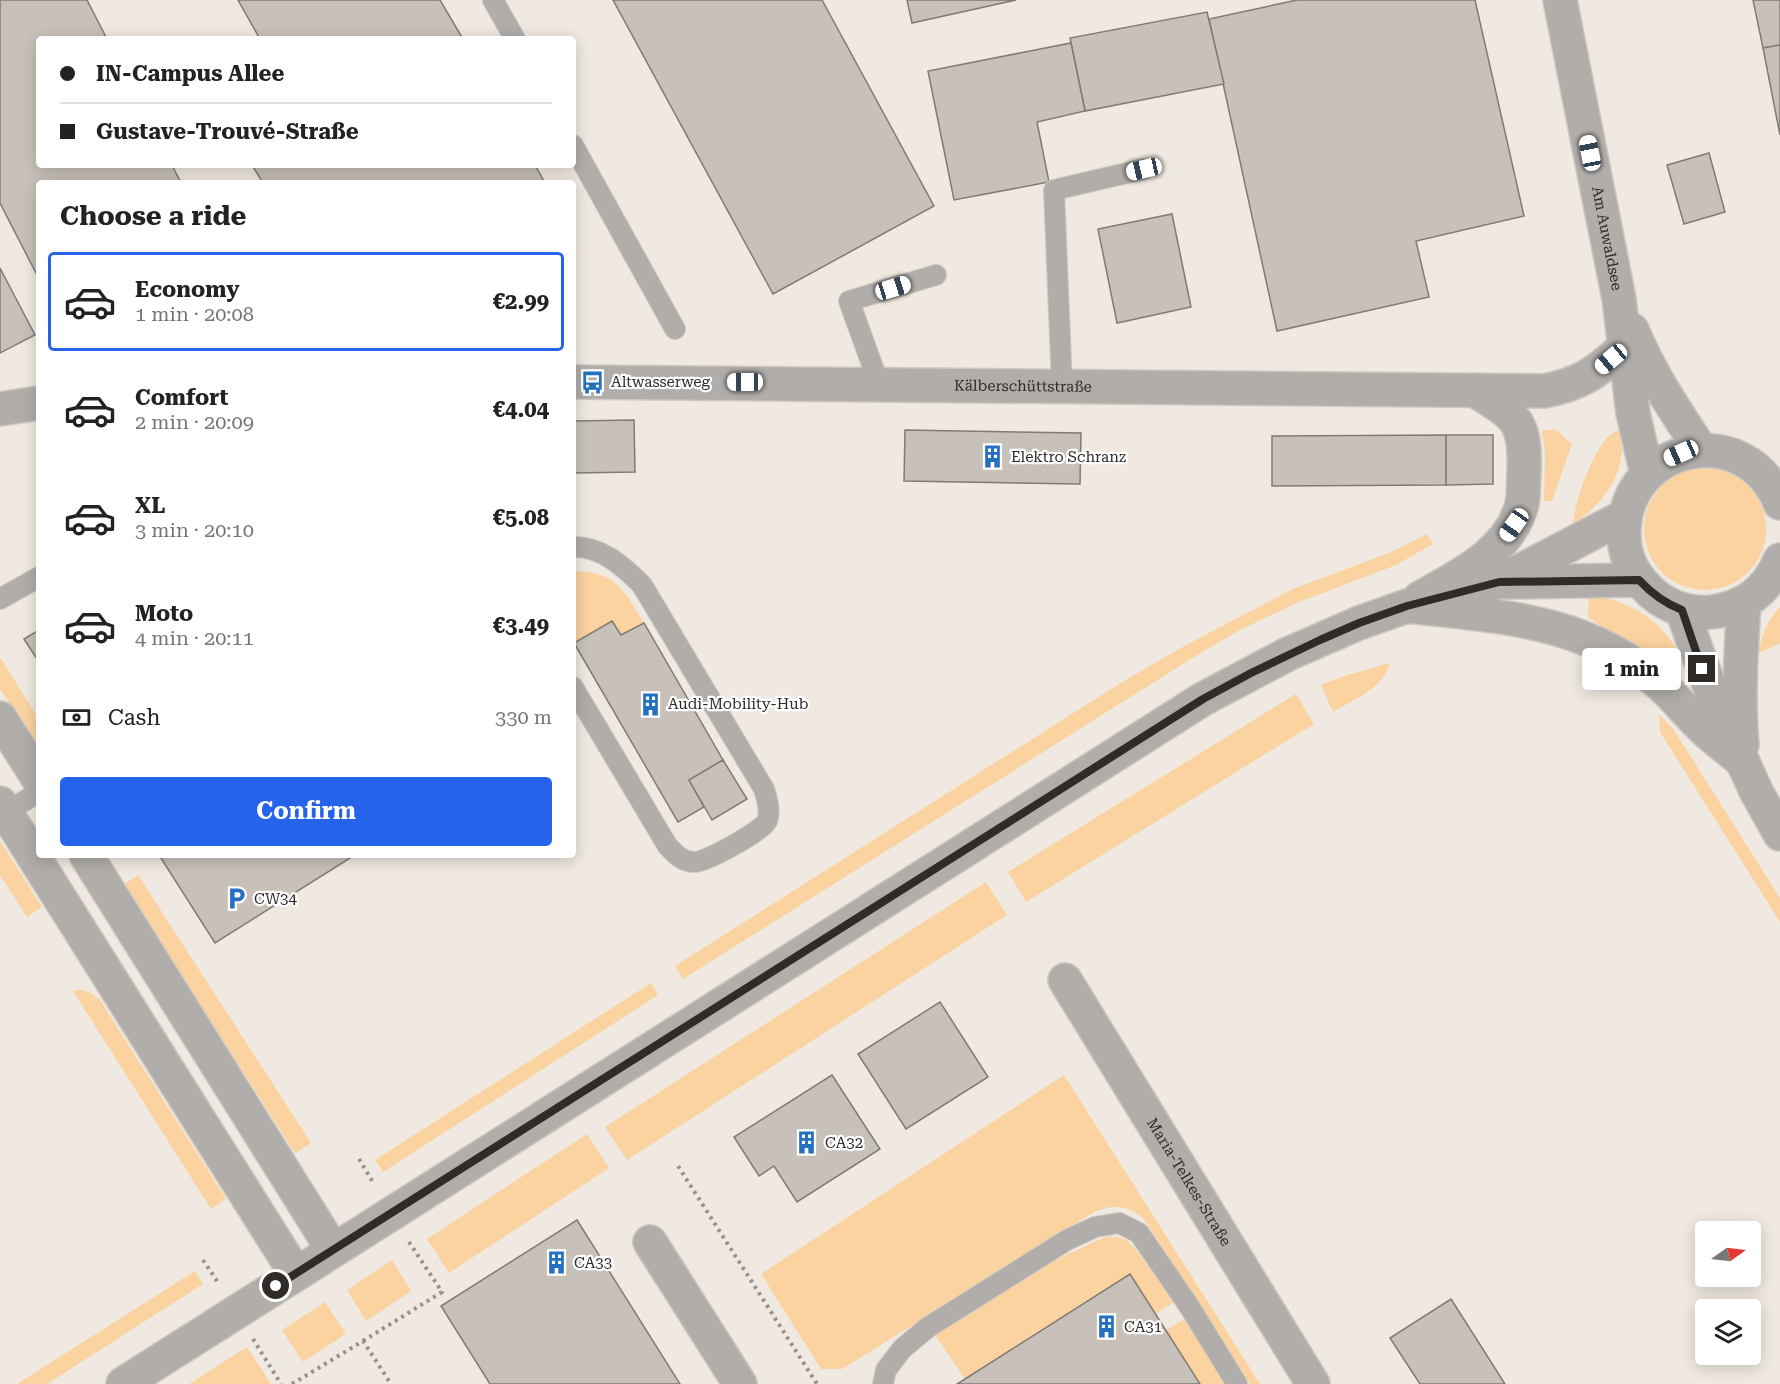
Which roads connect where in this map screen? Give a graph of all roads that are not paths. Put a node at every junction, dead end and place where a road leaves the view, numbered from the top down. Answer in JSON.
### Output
{"nodes":[{"id":1,"x":493,"y":0,"type":"edge"},
{"id":2,"x":1560,"y":0,"type":"edge"},
{"id":3,"x":513,"y":36,"type":"edge"},
{"id":4,"x":576,"y":150,"type":"edge"},
{"id":5,"x":1144,"y":169,"type":"dead end"},
{"id":6,"x":936,"y":275,"type":"dead end"},
{"id":7,"x":1619,"y":299,"type":"junction"},
{"id":8,"x":675,"y":329,"type":"dead end"},
{"id":9,"x":1624,"y":348,"type":"junction"},
{"id":10,"x":576,"y":382,"type":"edge"},
{"id":11,"x":879,"y":384,"type":"junction"},
{"id":12,"x":1062,"y":387,"type":"junction"},
{"id":13,"x":1474,"y":390,"type":"junction"},
{"id":14,"x":36,"y":403,"type":"edge"},
{"id":15,"x":0,"y":409,"type":"edge"},
{"id":16,"x":1701,"y":450,"type":"junction"},
{"id":17,"x":1647,"y":474,"type":"junction"},
{"id":18,"x":1772,"y":474,"type":"edge"},
{"id":19,"x":1780,"y":503,"type":"edge"},
{"id":20,"x":1625,"y":516,"type":"junction"},
{"id":21,"x":576,"y":547,"type":"edge"},
{"id":22,"x":1780,"y":560,"type":"edge"},
{"id":23,"x":36,"y":579,"type":"edge"},
{"id":24,"x":1639,"y":580,"type":"junction"},
{"id":25,"x":1499,"y":582,"type":"junction"},
{"id":26,"x":0,"y":599,"type":"edge"},
{"id":27,"x":1744,"y":603,"type":"junction"},
{"id":28,"x":1407,"y":606,"type":"junction"},
{"id":29,"x":1682,"y":610,"type":"junction"},
{"id":30,"x":576,"y":692,"type":"edge"},
{"id":31,"x":0,"y":718,"type":"edge"},
{"id":32,"x":1743,"y":762,"type":"junction"},
{"id":33,"x":36,"y":775,"type":"edge"},
{"id":34,"x":36,"y":793,"type":"edge"},
{"id":35,"x":3,"y":808,"type":"edge"},
{"id":36,"x":1780,"y":834,"type":"edge"},
{"id":37,"x":88,"y":858,"type":"edge"},
{"id":38,"x":1065,"y":980,"type":"dead end"},
{"id":39,"x":650,"y":1242,"type":"dead end"},
{"id":40,"x":333,"y":1250,"type":"junction"},
{"id":41,"x":296,"y":1274,"type":"junction"},
{"id":42,"x":123,"y":1384,"type":"edge"},
{"id":43,"x":740,"y":1384,"type":"edge"},
{"id":44,"x":883,"y":1384,"type":"edge"},
{"id":45,"x":1237,"y":1384,"type":"edge"},
{"id":46,"x":1313,"y":1384,"type":"edge"}],
"edges":[{"from":1,"to":3,"type":"lane"},
{"from":2,"to":7,"type":"street","name":"Am Auwaldsee"},
{"from":4,"to":8,"type":"lane"},
{"from":5,"to":12,"type":"lane"},
{"from":6,"to":11,"type":"lane"},
{"from":7,"to":9,"type":"street","name":"Am Auwaldsee"},
{"from":7,"to":16,"type":"street","name":"Am Auwaldsee"},
{"from":9,"to":13,"type":"street","name":"Kälberschüttstraße"},
{"from":9,"to":17,"type":"street","name":"Am Auwaldsee"},
{"from":10,"to":11,"type":"street","name":"Kälberschüttstraße"},
{"from":11,"to":12,"type":"street","name":"Kälberschüttstraße"},
{"from":12,"to":13,"type":"street","name":"Kälberschüttstraße"},
{"from":13,"to":28,"type":"street"},
{"from":14,"to":15,"type":"street"},
{"from":16,"to":17,"type":"street"},
{"from":16,"to":18,"type":"street"},
{"from":17,"to":20,"type":"street"},
{"from":18,"to":19,"type":"street"},
{"from":20,"to":24,"type":"street"},
{"from":20,"to":25,"type":"street"},
{"from":21,"to":30,"type":"lane"},
{"from":22,"to":27,"type":"street"},
{"from":23,"to":26,"type":"lane"},
{"from":24,"to":25,"type":"street"},
{"from":24,"to":29,"type":"street"},
{"from":25,"to":28,"type":"street"},
{"from":27,"to":29,"type":"street"},
{"from":27,"to":32,"type":"street"},
{"from":28,"to":32,"type":"street"},
{"from":28,"to":40,"type":"street"},
{"from":29,"to":32,"type":"street"},
{"from":31,"to":33,"type":"street"},
{"from":32,"to":36,"type":"street"},
{"from":34,"to":35,"type":"lane"},
{"from":35,"to":41,"type":"street"},
{"from":37,"to":40,"type":"street"},
{"from":38,"to":46,"type":"street","name":"Maria-Telkes-Straße"},
{"from":39,"to":43,"type":"street"},
{"from":40,"to":41,"type":"street"},
{"from":41,"to":42,"type":"street"},
{"from":44,"to":45,"type":"lane"}]}
